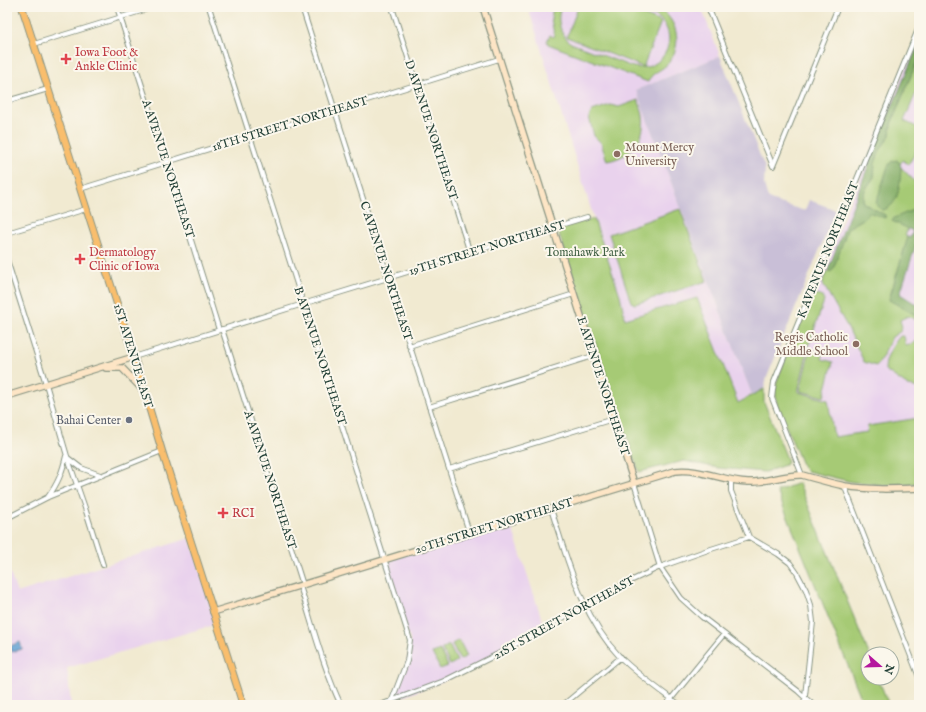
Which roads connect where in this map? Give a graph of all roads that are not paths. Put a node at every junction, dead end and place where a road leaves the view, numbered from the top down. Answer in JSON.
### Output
{"nodes":[{"id":1,"x":22,"y":7,"type":"edge"},
{"id":2,"x":117,"y":7,"type":"edge"},
{"id":3,"x":154,"y":7,"type":"edge"},
{"id":4,"x":209,"y":7,"type":"edge"},
{"id":5,"x":302,"y":7,"type":"edge"},
{"id":6,"x":392,"y":7,"type":"edge"},
{"id":7,"x":483,"y":7,"type":"edge"},
{"id":8,"x":708,"y":7,"type":"edge"},
{"id":9,"x":838,"y":7,"type":"edge"},
{"id":10,"x":120,"y":17,"type":"junction"},
{"id":11,"x":919,"y":26,"type":"edge"},
{"id":12,"x":34,"y":44,"type":"junction"},
{"id":13,"x":499,"y":59,"type":"junction"},
{"id":14,"x":416,"y":85,"type":"junction"},
{"id":15,"x":48,"y":89,"type":"junction"},
{"id":16,"x":7,"y":101,"type":"edge"},
{"id":17,"x":335,"y":110,"type":"junction"},
{"id":18,"x":251,"y":136,"type":"junction"},
{"id":19,"x":166,"y":162,"type":"junction"},
{"id":20,"x":80,"y":189,"type":"junction"},
{"id":21,"x":86,"y":209,"type":"junction"},
{"id":22,"x":587,"y":217,"type":"dead end"},
{"id":23,"x":552,"y":228,"type":"junction"},
{"id":24,"x":7,"y":233,"type":"edge"},
{"id":25,"x":470,"y":253,"type":"junction"},
{"id":26,"x":7,"y":260,"type":"edge"},
{"id":27,"x":388,"y":278,"type":"junction"},
{"id":28,"x":574,"y":294,"type":"junction"},
{"id":29,"x":303,"y":304,"type":"junction"},
{"id":30,"x":221,"y":330,"type":"junction"},
{"id":31,"x":409,"y":346,"type":"junction"},
{"id":32,"x":593,"y":356,"type":"junction"},
{"id":33,"x":134,"y":358,"type":"junction"},
{"id":34,"x":93,"y":369,"type":"junction"},
{"id":35,"x":46,"y":384,"type":"junction"},
{"id":36,"x":145,"y":392,"type":"junction"},
{"id":37,"x":7,"y":396,"type":"edge"},
{"id":38,"x":429,"y":407,"type":"junction"},
{"id":39,"x":613,"y":419,"type":"junction"},
{"id":40,"x":162,"y":451,"type":"junction"},
{"id":41,"x":66,"y":456,"type":"junction"},
{"id":42,"x":449,"y":469,"type":"junction"},
{"id":43,"x":101,"y":475,"type":"junction"},
{"id":44,"x":802,"y":475,"type":"junction"},
{"id":45,"x":731,"y":479,"type":"junction"},
{"id":46,"x":634,"y":483,"type":"junction"},
{"id":47,"x":77,"y":485,"type":"junction"},
{"id":48,"x":844,"y":485,"type":"junction"},
{"id":49,"x":919,"y":488,"type":"edge"},
{"id":50,"x":48,"y":497,"type":"junction"},
{"id":51,"x":551,"y":508,"type":"junction"},
{"id":52,"x":7,"y":518,"type":"edge"},
{"id":53,"x":470,"y":535,"type":"junction"},
{"id":54,"x":749,"y":537,"type":"junction"},
{"id":55,"x":384,"y":560,"type":"junction"},
{"id":56,"x":103,"y":565,"type":"dead end"},
{"id":57,"x":660,"y":567,"type":"junction"},
{"id":58,"x":302,"y":585,"type":"junction"},
{"id":59,"x":584,"y":605,"type":"junction"},
{"id":60,"x":213,"y":612,"type":"junction"},
{"id":61,"x":724,"y":634,"type":"junction"},
{"id":62,"x":621,"y":657,"type":"junction"},
{"id":63,"x":919,"y":677,"type":"edge"},
{"id":64,"x":805,"y":697,"type":"junction"},
{"id":65,"x":671,"y":698,"type":"junction"},
{"id":66,"x":391,"y":703,"type":"edge"},
{"id":67,"x":243,"y":705,"type":"edge"},
{"id":68,"x":341,"y":705,"type":"edge"},
{"id":69,"x":380,"y":705,"type":"edge"},
{"id":70,"x":563,"y":705,"type":"edge"},
{"id":71,"x":666,"y":705,"type":"edge"},
{"id":72,"x":680,"y":705,"type":"edge"},
{"id":73,"x":804,"y":705,"type":"edge"},
{"id":74,"x":813,"y":705,"type":"edge"}],
"edges":[{"from":1,"to":12,"type":"main road","name":"1ST AVENUE EAST"},
{"from":2,"to":10,"type":"street","name":"A AVENUE NORTHEAST"},
{"from":3,"to":10,"type":"street"},
{"from":4,"to":18,"type":"street","name":"B AVENUE NORTHEAST"},
{"from":5,"to":17,"type":"street","name":"C AVENUE NORTHEAST"},
{"from":6,"to":14,"type":"street","name":"D AVENUE NORTHEAST"},
{"from":7,"to":13,"type":"street","name":"E AVENUE NORTHEAST"},
{"from":8,"to":9,"type":"street"},
{"from":10,"to":12,"type":"street"},
{"from":10,"to":19,"type":"street","name":"A AVENUE NORTHEAST"},
{"from":11,"to":44,"type":"street","name":"K AVENUE NORTHEAST"},
{"from":12,"to":15,"type":"main road","name":"1ST AVENUE EAST"},
{"from":13,"to":14,"type":"street","name":"18TH STREET NORTHEAST"},
{"from":13,"to":23,"type":"street","name":"E AVENUE NORTHEAST"},
{"from":14,"to":17,"type":"street","name":"18TH STREET NORTHEAST"},
{"from":14,"to":25,"type":"street","name":"D AVENUE NORTHEAST"},
{"from":15,"to":16,"type":"street"},
{"from":15,"to":20,"type":"main road","name":"1ST AVENUE EAST"},
{"from":17,"to":18,"type":"street","name":"18TH STREET NORTHEAST"},
{"from":17,"to":27,"type":"street","name":"C AVENUE NORTHEAST"},
{"from":18,"to":19,"type":"street","name":"18TH STREET NORTHEAST"},
{"from":18,"to":29,"type":"street","name":"B AVENUE NORTHEAST"},
{"from":19,"to":20,"type":"street","name":"18TH STREET NORTHEAST"},
{"from":19,"to":30,"type":"street","name":"A AVENUE NORTHEAST"},
{"from":20,"to":21,"type":"main road","name":"1ST AVENUE EAST"},
{"from":21,"to":24,"type":"street"},
{"from":21,"to":33,"type":"main road","name":"1ST AVENUE EAST"},
{"from":22,"to":23,"type":"street","name":"19TH STREET NORTHEAST"},
{"from":23,"to":25,"type":"street","name":"19TH STREET NORTHEAST"},
{"from":23,"to":28,"type":"street","name":"E AVENUE NORTHEAST"},
{"from":25,"to":27,"type":"street","name":"19TH STREET NORTHEAST"},
{"from":26,"to":35,"type":"street"},
{"from":27,"to":29,"type":"street","name":"19TH STREET NORTHEAST"},
{"from":27,"to":31,"type":"street","name":"C AVENUE NORTHEAST"},
{"from":28,"to":31,"type":"street"},
{"from":28,"to":32,"type":"street","name":"E AVENUE NORTHEAST"},
{"from":29,"to":30,"type":"street","name":"19TH STREET NORTHEAST"},
{"from":29,"to":55,"type":"street","name":"B AVENUE NORTHEAST"},
{"from":30,"to":33,"type":"street","name":"19TH STREET NORTHEAST"},
{"from":30,"to":58,"type":"street","name":"A AVENUE NORTHEAST"},
{"from":31,"to":38,"type":"street","name":"C AVENUE NORTHEAST"},
{"from":32,"to":38,"type":"street"},
{"from":32,"to":39,"type":"street","name":"E AVENUE NORTHEAST"},
{"from":33,"to":34,"type":"street"},
{"from":33,"to":36,"type":"main road","name":"1ST AVENUE EAST"},
{"from":34,"to":35,"type":"street"},
{"from":34,"to":36,"type":"street"},
{"from":35,"to":37,"type":"street"},
{"from":35,"to":41,"type":"street"},
{"from":36,"to":40,"type":"main road","name":"1ST AVENUE EAST"},
{"from":38,"to":42,"type":"street","name":"C AVENUE NORTHEAST"},
{"from":39,"to":42,"type":"street"},
{"from":39,"to":46,"type":"street","name":"E AVENUE NORTHEAST"},
{"from":40,"to":43,"type":"street"},
{"from":40,"to":60,"type":"main road","name":"1ST AVENUE EAST"},
{"from":41,"to":43,"type":"street"},
{"from":41,"to":47,"type":"street"},
{"from":41,"to":50,"type":"street"},
{"from":42,"to":53,"type":"street","name":"C AVENUE NORTHEAST"},
{"from":43,"to":47,"type":"street"},
{"from":44,"to":45,"type":"street","name":"20TH STREET NORTHEAST"},
{"from":44,"to":48,"type":"street","name":"20TH STREET NORTHEAST"},
{"from":45,"to":46,"type":"street","name":"20TH STREET NORTHEAST"},
{"from":45,"to":54,"type":"street"},
{"from":46,"to":51,"type":"street","name":"20TH STREET NORTHEAST"},
{"from":46,"to":57,"type":"street","name":"E AVENUE NORTHEAST"},
{"from":47,"to":50,"type":"street"},
{"from":47,"to":56,"type":"street"},
{"from":48,"to":49,"type":"street","name":"20TH STREET NORTHEAST"},
{"from":48,"to":63,"type":"street"},
{"from":50,"to":52,"type":"street"},
{"from":51,"to":53,"type":"street","name":"20TH STREET NORTHEAST"},
{"from":51,"to":59,"type":"street"},
{"from":53,"to":55,"type":"street","name":"20TH STREET NORTHEAST"},
{"from":54,"to":57,"type":"street","name":"21ST STREET NORTHEAST"},
{"from":54,"to":64,"type":"street"},
{"from":55,"to":58,"type":"street","name":"20TH STREET NORTHEAST"},
{"from":55,"to":66,"type":"street","name":"B AVENUE NORTHEAST"},
{"from":57,"to":59,"type":"street","name":"21ST STREET NORTHEAST"},
{"from":57,"to":61,"type":"street","name":"E AVENUE NORTHEAST"},
{"from":58,"to":60,"type":"street","name":"20TH STREET NORTHEAST"},
{"from":58,"to":68,"type":"street","name":"A AVENUE NORTHEAST"},
{"from":59,"to":62,"type":"street"},
{"from":59,"to":66,"type":"street","name":"21ST STREET NORTHEAST"},
{"from":60,"to":67,"type":"main road","name":"1ST AVENUE EAST"},
{"from":61,"to":64,"type":"street","name":"E AVENUE NORTHEAST"},
{"from":61,"to":65,"type":"street"},
{"from":62,"to":65,"type":"street"},
{"from":62,"to":70,"type":"street"},
{"from":64,"to":73,"type":"street"},
{"from":64,"to":74,"type":"street","name":"E AVENUE NORTHEAST"},
{"from":65,"to":71,"type":"street"},
{"from":65,"to":72,"type":"street"},
{"from":66,"to":69,"type":"street","name":"21ST STREET NORTHEAST"}]}
